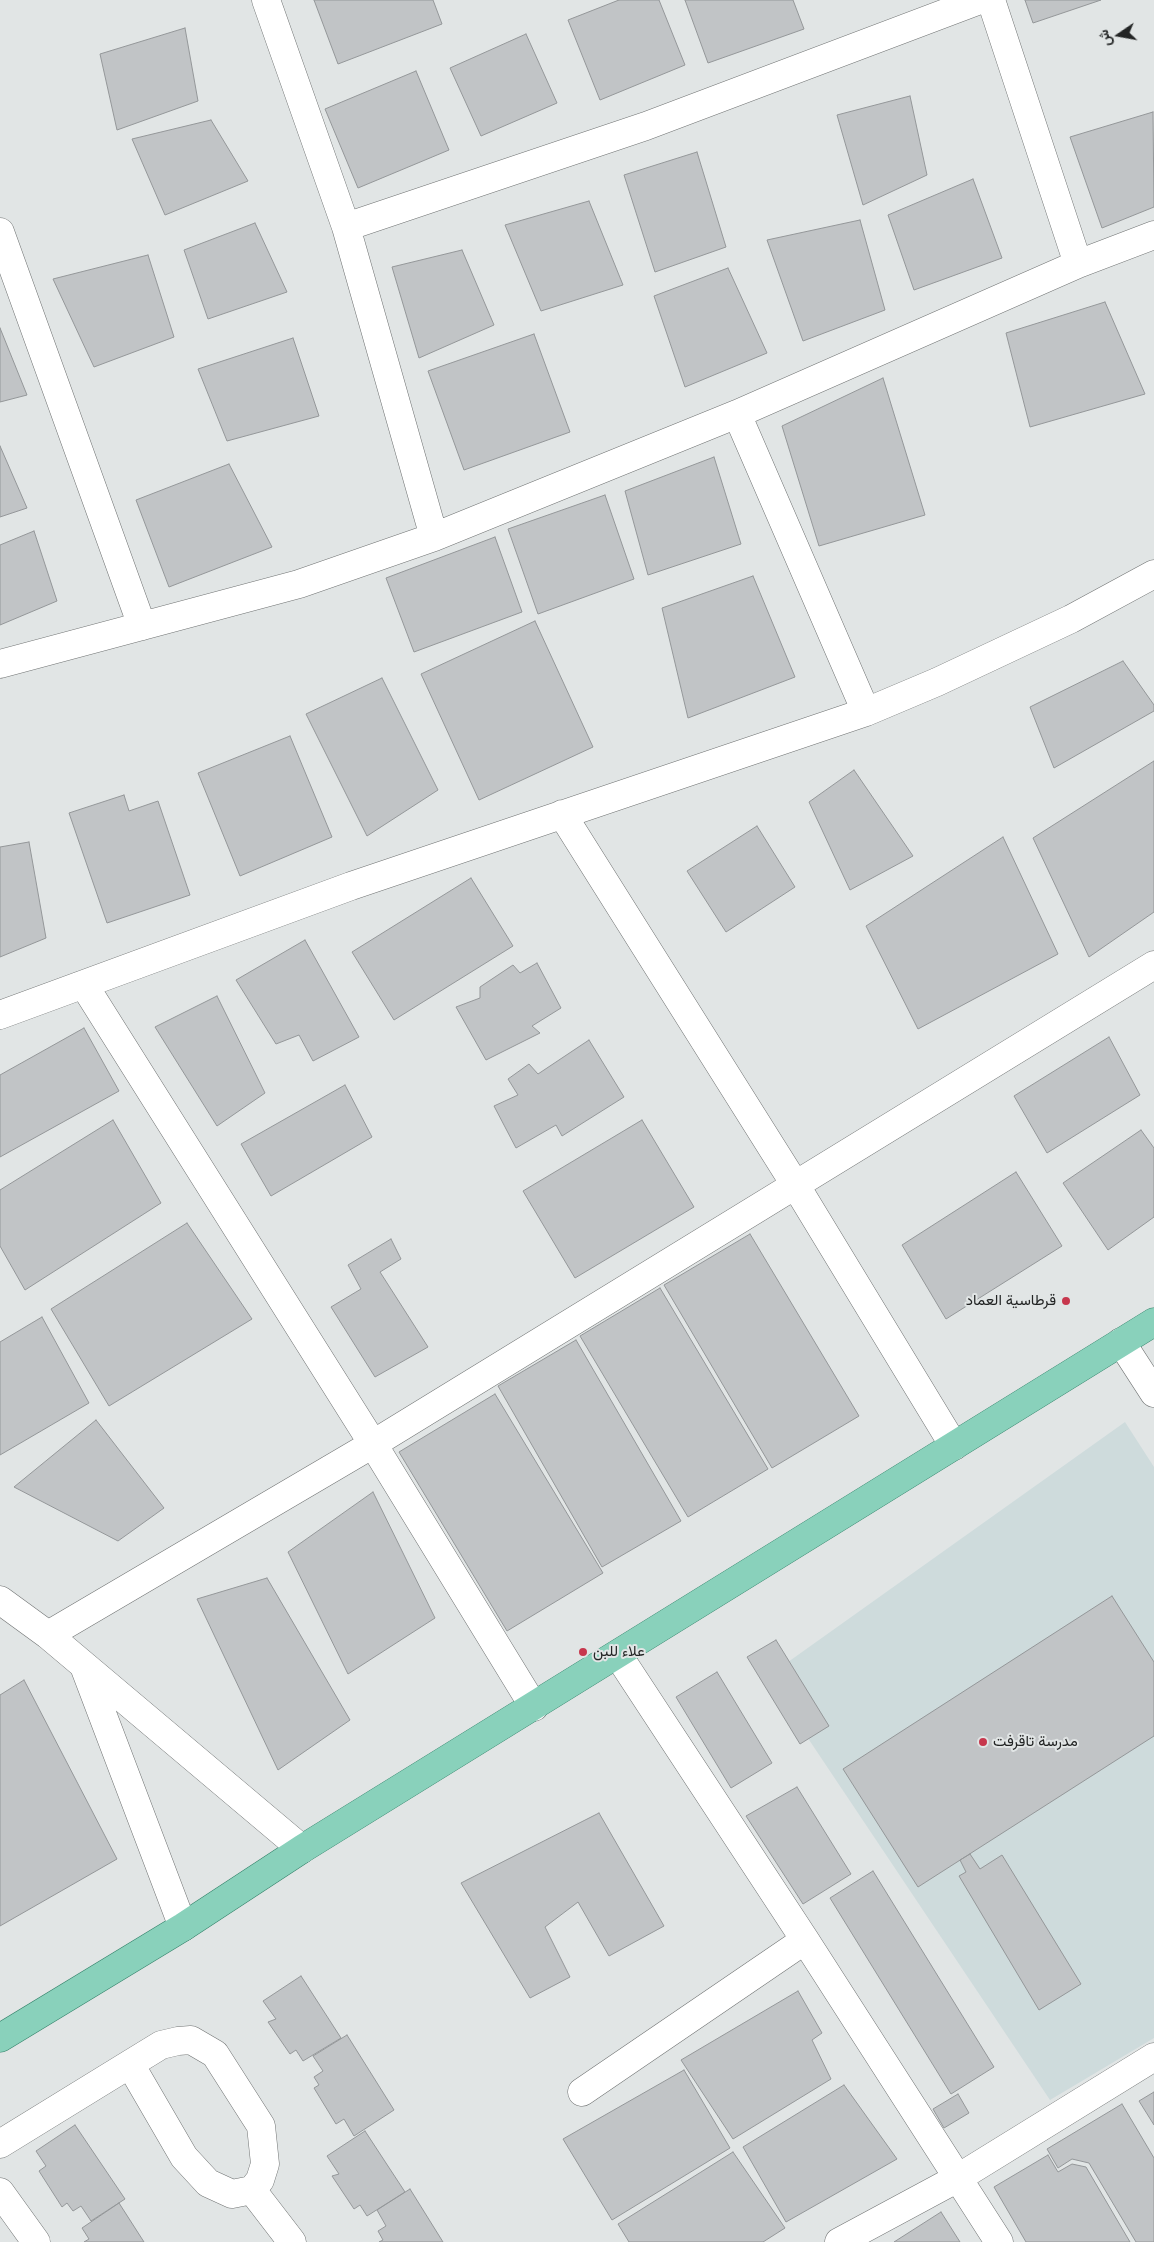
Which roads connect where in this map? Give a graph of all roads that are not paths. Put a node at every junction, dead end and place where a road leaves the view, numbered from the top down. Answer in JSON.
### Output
{"nodes":[{"id":1,"x":266,"y":0,"type":"edge"},
{"id":2,"x":980,"y":0,"type":"edge"},
{"id":3,"x":991,"y":0,"type":"edge"},
{"id":4,"x":346,"y":227,"type":"junction"},
{"id":5,"x":0,"y":232,"type":"edge"},
{"id":6,"x":1154,"y":235,"type":"edge"},
{"id":7,"x":1078,"y":264,"type":"junction"},
{"id":8,"x":737,"y":414,"type":"junction"},
{"id":9,"x":434,"y":537,"type":"junction"},
{"id":10,"x":1154,"y":574,"type":"edge"},
{"id":11,"x":142,"y":626,"type":"junction"},
{"id":12,"x":0,"y":664,"type":"edge"},
{"id":13,"x":866,"y":712,"type":"junction"},
{"id":14,"x":562,"y":814,"type":"junction"},
{"id":15,"x":1154,"y":965,"type":"edge"},
{"id":16,"x":84,"y":985,"type":"junction"},
{"id":17,"x":0,"y":1015,"type":"edge"},
{"id":18,"x":796,"y":1186,"type":"junction"},
{"id":19,"x":1154,"y":1322,"type":"edge"},
{"id":20,"x":1121,"y":1342,"type":"junction"},
{"id":21,"x":1154,"y":1393,"type":"edge"},
{"id":22,"x":373,"y":1444,"type":"junction"},
{"id":23,"x":954,"y":1446,"type":"junction"},
{"id":24,"x":0,"y":1600,"type":"edge"},
{"id":25,"x":48,"y":1635,"type":"junction"},
{"id":26,"x":618,"y":1655,"type":"junction"},
{"id":27,"x":83,"y":1664,"type":"junction"},
{"id":28,"x":534,"y":1707,"type":"junction"},
{"id":29,"x":302,"y":1850,"type":"junction"},
{"id":30,"x":183,"y":1927,"type":"junction"},
{"id":31,"x":805,"y":1940,"type":"junction"},
{"id":32,"x":0,"y":2038,"type":"edge"},
{"id":33,"x":1154,"y":2057,"type":"edge"},
{"id":34,"x":130,"y":2064,"type":"junction"},
{"id":35,"x":582,"y":2092,"type":"dead end"},
{"id":36,"x":0,"y":2144,"type":"edge"},
{"id":37,"x":958,"y":2178,"type":"junction"},
{"id":38,"x":252,"y":2190,"type":"junction"},
{"id":39,"x":0,"y":2192,"type":"edge"},
{"id":40,"x":36,"y":2242,"type":"edge"},
{"id":41,"x":292,"y":2242,"type":"edge"},
{"id":42,"x":839,"y":2242,"type":"edge"},
{"id":43,"x":999,"y":2242,"type":"edge"}],
"edges":[{"from":1,"to":4,"type":"street"},
{"from":2,"to":4,"type":"street"},
{"from":3,"to":7,"type":"street"},
{"from":4,"to":9,"type":"street"},
{"from":5,"to":11,"type":"street"},
{"from":6,"to":7,"type":"street"},
{"from":7,"to":8,"type":"street"},
{"from":8,"to":9,"type":"street"},
{"from":8,"to":13,"type":"street"},
{"from":9,"to":11,"type":"street"},
{"from":10,"to":13,"type":"street"},
{"from":11,"to":12,"type":"street"},
{"from":13,"to":14,"type":"street"},
{"from":14,"to":16,"type":"street"},
{"from":14,"to":18,"type":"street"},
{"from":15,"to":18,"type":"street"},
{"from":16,"to":17,"type":"street"},
{"from":16,"to":22,"type":"street"},
{"from":18,"to":22,"type":"street"},
{"from":18,"to":23,"type":"street"},
{"from":19,"to":20,"type":"main road"},
{"from":20,"to":21,"type":"street"},
{"from":20,"to":23,"type":"main road"},
{"from":22,"to":25,"type":"street"},
{"from":22,"to":28,"type":"street"},
{"from":23,"to":26,"type":"main road"},
{"from":24,"to":25,"type":"street"},
{"from":25,"to":27,"type":"street"},
{"from":26,"to":28,"type":"main road"},
{"from":26,"to":31,"type":"street"},
{"from":27,"to":29,"type":"street"},
{"from":27,"to":30,"type":"street"},
{"from":28,"to":29,"type":"main road"},
{"from":29,"to":30,"type":"main road"},
{"from":30,"to":32,"type":"main road"},
{"from":31,"to":35,"type":"street"},
{"from":31,"to":37,"type":"street"},
{"from":33,"to":37,"type":"street"},
{"from":34,"to":36,"type":"street"},
{"from":34,"to":38,"type":"street"},
{"from":34,"to":38,"type":"street"},
{"from":37,"to":42,"type":"street"},
{"from":37,"to":43,"type":"street"},
{"from":38,"to":41,"type":"street"},
{"from":39,"to":40,"type":"street"}]}
